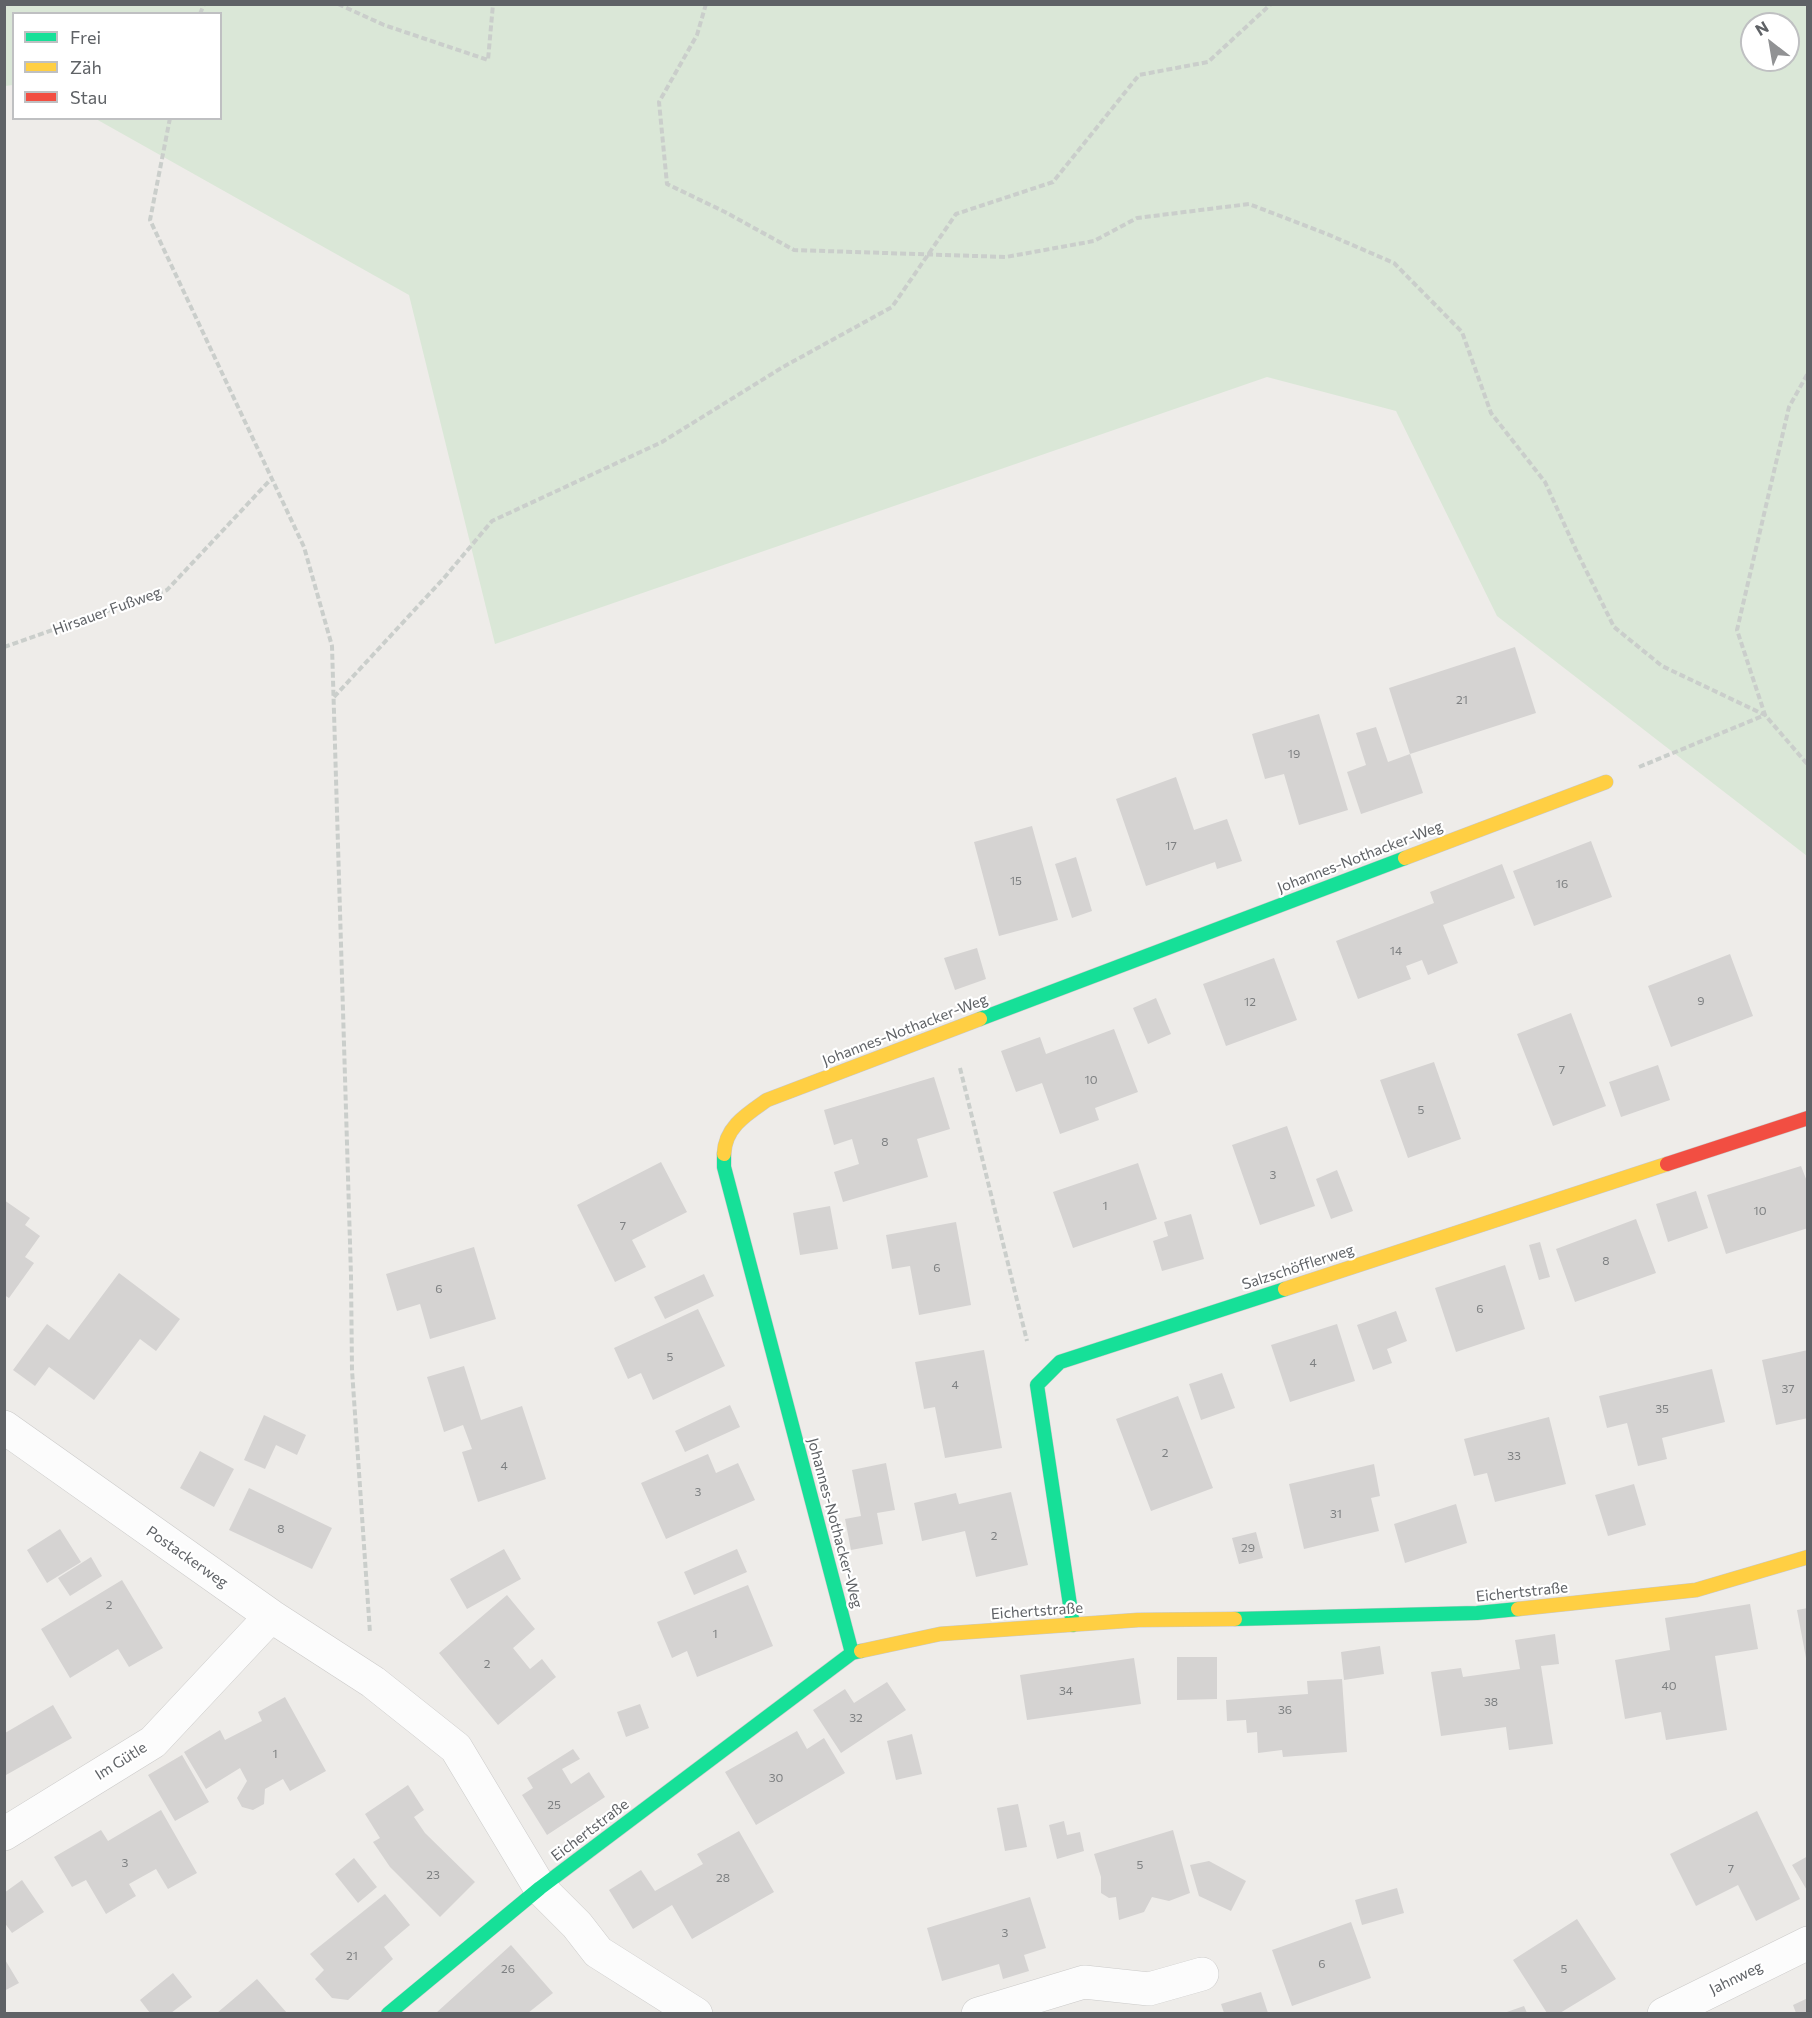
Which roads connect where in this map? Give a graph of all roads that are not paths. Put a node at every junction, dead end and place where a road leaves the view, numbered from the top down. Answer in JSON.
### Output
{"nodes":[{"id":1,"x":1605,"y":782,"type":"road end"},
{"id":2,"x":1808,"y":1118,"type":"edge"},
{"id":3,"x":4,"y":1428,"type":"edge"},
{"id":4,"x":1808,"y":1557,"type":"edge"},
{"id":5,"x":271,"y":1616,"type":"junction"},
{"id":6,"x":1073,"y":1625,"type":"junction"},
{"id":7,"x":852,"y":1653,"type":"junction"},
{"id":8,"x":4,"y":1834,"type":"edge"},
{"id":9,"x":540,"y":1888,"type":"junction"},
{"id":10,"x":1808,"y":1943,"type":"edge"},
{"id":11,"x":1202,"y":1974,"type":"dead end"},
{"id":12,"x":388,"y":2013,"type":"edge"},
{"id":13,"x":696,"y":2013,"type":"edge"},
{"id":14,"x":978,"y":2013,"type":"edge"},
{"id":15,"x":1664,"y":2013,"type":"edge"}],
"edges":[{"from":1,"to":7,"type":"street","name":"Johannes-Nothacker-Weg"},
{"from":2,"to":6,"type":"street","name":"Salzschöfflerweg"},
{"from":3,"to":5,"type":"street","name":"Postackerweg"},
{"from":4,"to":6,"type":"street","name":"Eichertstraße"},
{"from":5,"to":8,"type":"street","name":"Im Gütle"},
{"from":5,"to":9,"type":"street","name":"Postackerweg"},
{"from":6,"to":7,"type":"street","name":"Eichertstraße"},
{"from":7,"to":9,"type":"street","name":"Eichertstraße"},
{"from":9,"to":12,"type":"street","name":"Eichertstraße"},
{"from":9,"to":13,"type":"street","name":"Postackerweg"},
{"from":10,"to":15,"type":"street","name":"Jahnweg"},
{"from":11,"to":14,"type":"street"}]}
